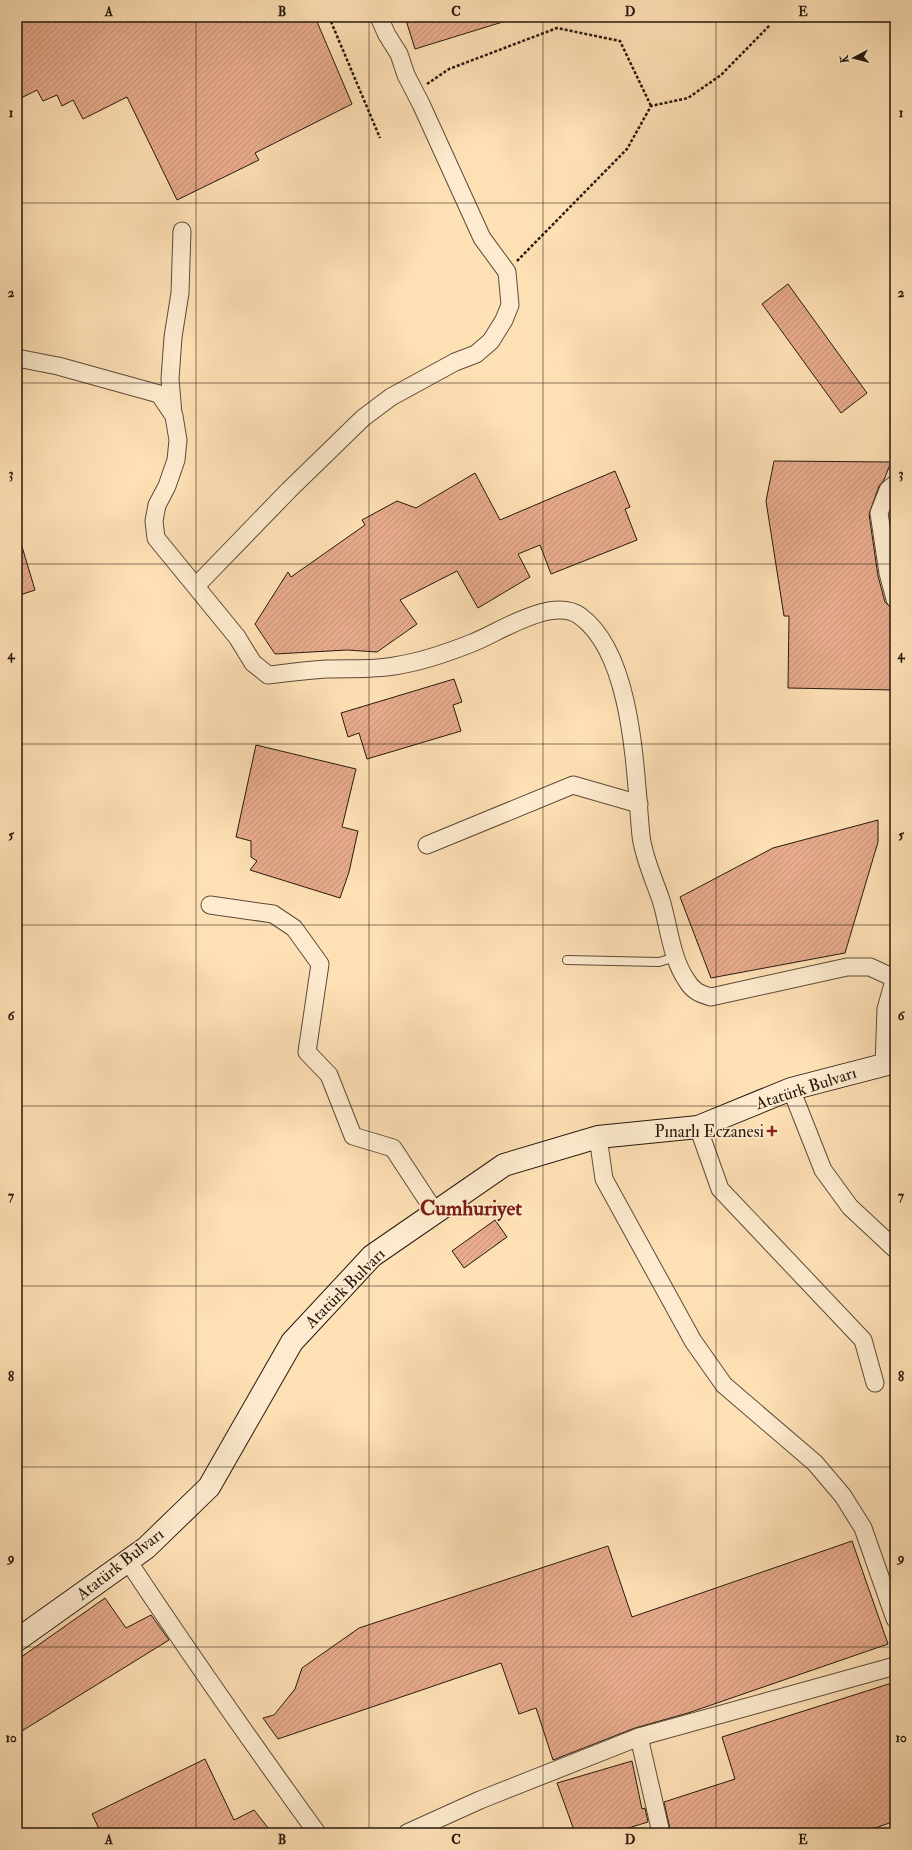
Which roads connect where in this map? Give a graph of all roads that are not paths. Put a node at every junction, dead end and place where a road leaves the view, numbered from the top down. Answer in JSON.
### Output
{"nodes":[{"id":1,"x":379,"y":17,"type":"edge"},
{"id":2,"x":182,"y":231,"type":"dead end"},
{"id":3,"x":17,"y":358,"type":"edge"},
{"id":4,"x":174,"y":416,"type":"junction"},
{"id":5,"x":895,"y":484,"type":"edge"},
{"id":6,"x":892,"y":571,"type":"edge"},
{"id":7,"x":196,"y":586,"type":"junction"},
{"id":8,"x":895,"y":600,"type":"edge"},
{"id":9,"x":639,"y":804,"type":"junction"},
{"id":10,"x":428,"y":845,"type":"dead end"},
{"id":11,"x":210,"y":905,"type":"dead end"},
{"id":12,"x":676,"y":957,"type":"junction"},
{"id":13,"x":567,"y":960,"type":"dead end"},
{"id":14,"x":894,"y":978,"type":"edge"},
{"id":15,"x":890,"y":1063,"type":"edge"},
{"id":16,"x":791,"y":1090,"type":"junction"},
{"id":17,"x":698,"y":1127,"type":"junction"},
{"id":18,"x":598,"y":1137,"type":"junction"},
{"id":19,"x":435,"y":1212,"type":"junction"},
{"id":20,"x":895,"y":1249,"type":"edge"},
{"id":21,"x":875,"y":1383,"type":"dead end"},
{"id":22,"x":128,"y":1560,"type":"junction"},
{"id":23,"x":895,"y":1619,"type":"edge"},
{"id":24,"x":17,"y":1640,"type":"edge"},
{"id":25,"x":895,"y":1666,"type":"edge"},
{"id":26,"x":639,"y":1737,"type":"junction"},
{"id":27,"x":317,"y":1833,"type":"edge"},
{"id":28,"x":407,"y":1833,"type":"edge"},
{"id":29,"x":661,"y":1833,"type":"edge"}],
"edges":[{"from":1,"to":7,"type":"street"},
{"from":2,"to":4,"type":"street"},
{"from":3,"to":4,"type":"street"},
{"from":4,"to":7,"type":"street"},
{"from":5,"to":6,"type":"street"},
{"from":6,"to":8,"type":"street"},
{"from":7,"to":9,"type":"street"},
{"from":9,"to":10,"type":"street"},
{"from":9,"to":12,"type":"street"},
{"from":11,"to":19,"type":"street"},
{"from":12,"to":13,"type":"lane"},
{"from":12,"to":14,"type":"street"},
{"from":14,"to":15,"type":"street"},
{"from":15,"to":16,"type":"street","name":"Atatürk Bulvarı"},
{"from":16,"to":17,"type":"street","name":"Atatürk Bulvarı"},
{"from":16,"to":20,"type":"street"},
{"from":17,"to":18,"type":"street","name":"Atatürk Bulvarı"},
{"from":17,"to":21,"type":"street"},
{"from":18,"to":19,"type":"street","name":"Atatürk Bulvarı"},
{"from":18,"to":23,"type":"street"},
{"from":19,"to":22,"type":"street","name":"Atatürk Bulvarı"},
{"from":22,"to":24,"type":"street","name":"Atatürk Bulvarı"},
{"from":22,"to":27,"type":"street"},
{"from":25,"to":26,"type":"street"},
{"from":26,"to":28,"type":"street"},
{"from":26,"to":29,"type":"street"}]}
